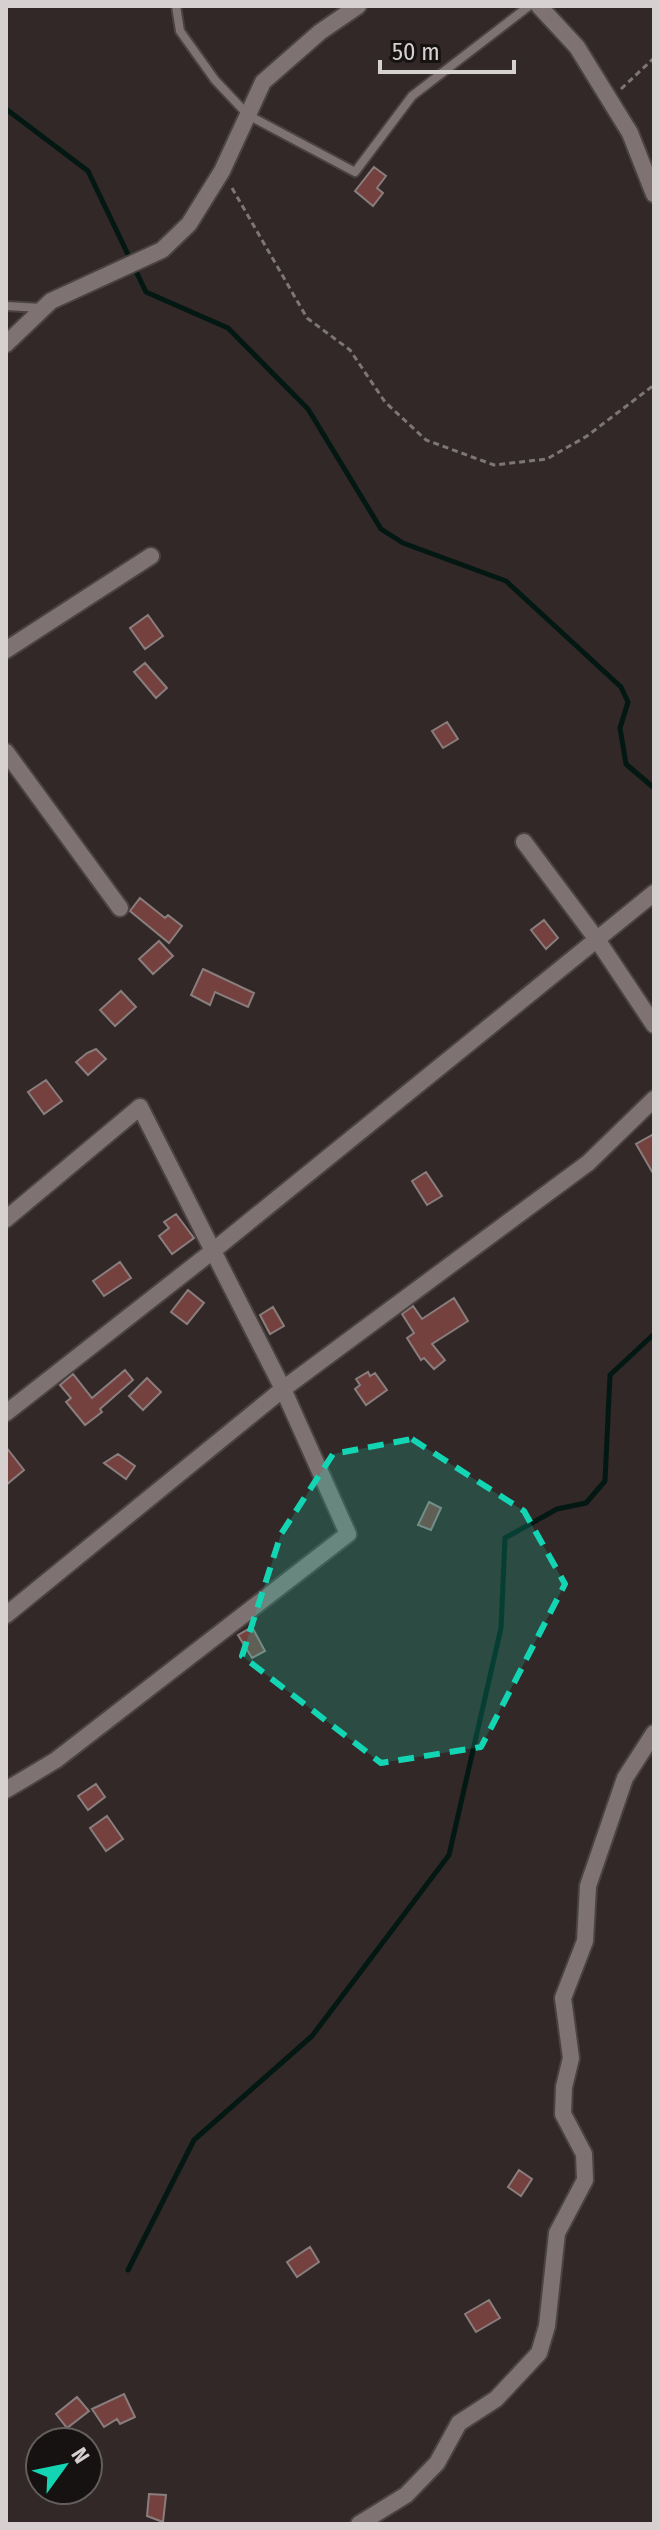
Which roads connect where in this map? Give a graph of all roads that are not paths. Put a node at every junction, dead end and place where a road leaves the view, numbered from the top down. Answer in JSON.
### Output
{"nodes":[{"id":1,"x":176,"y":6,"type":"edge"},
{"id":2,"x":358,"y":6,"type":"edge"},
{"id":3,"x":529,"y":6,"type":"edge"},
{"id":4,"x":539,"y":6,"type":"edge"},
{"id":5,"x":248,"y":115,"type":"junction"},
{"id":6,"x":654,"y":194,"type":"edge"},
{"id":7,"x":6,"y":306,"type":"edge"},
{"id":8,"x":44,"y":308,"type":"junction"},
{"id":9,"x":6,"y":344,"type":"edge"},
{"id":10,"x":151,"y":556,"type":"dead end"},
{"id":11,"x":6,"y":650,"type":"edge"},
{"id":12,"x":6,"y":752,"type":"edge"},
{"id":13,"x":524,"y":842,"type":"dead end"},
{"id":14,"x":654,"y":893,"type":"edge"},
{"id":15,"x":120,"y":908,"type":"dead end"},
{"id":16,"x":598,"y":941,"type":"junction"},
{"id":17,"x":654,"y":1025,"type":"edge"},
{"id":18,"x":654,"y":1099,"type":"edge"},
{"id":19,"x":6,"y":1219,"type":"edge"},
{"id":20,"x":214,"y":1250,"type":"junction"},
{"id":21,"x":283,"y":1389,"type":"junction"},
{"id":22,"x":6,"y":1413,"type":"edge"},
{"id":23,"x":6,"y":1615,"type":"edge"},
{"id":24,"x":654,"y":1733,"type":"edge"},
{"id":25,"x":6,"y":1790,"type":"edge"},
{"id":26,"x":359,"y":2524,"type":"edge"}],
"edges":[{"from":1,"to":5,"type":"lane"},
{"from":2,"to":5,"type":"street"},
{"from":3,"to":5,"type":"lane"},
{"from":4,"to":6,"type":"street"},
{"from":5,"to":8,"type":"street"},
{"from":7,"to":8,"type":"lane"},
{"from":8,"to":9,"type":"street"},
{"from":10,"to":11,"type":"street"},
{"from":12,"to":15,"type":"street"},
{"from":13,"to":16,"type":"street"},
{"from":14,"to":16,"type":"street"},
{"from":16,"to":17,"type":"street"},
{"from":16,"to":20,"type":"street"},
{"from":18,"to":21,"type":"street"},
{"from":19,"to":20,"type":"street"},
{"from":20,"to":21,"type":"street"},
{"from":20,"to":22,"type":"street"},
{"from":21,"to":23,"type":"street"},
{"from":21,"to":25,"type":"street"},
{"from":24,"to":26,"type":"street"}]}
